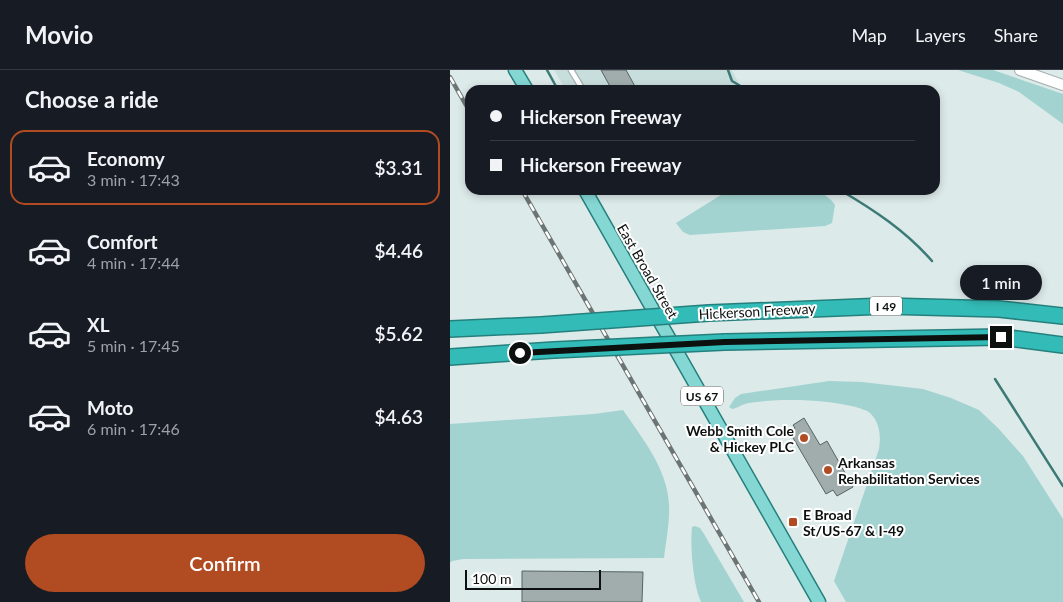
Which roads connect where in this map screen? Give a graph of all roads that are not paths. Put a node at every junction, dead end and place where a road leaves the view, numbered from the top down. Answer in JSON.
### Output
{"nodes":[{"id":1,"x":515,"y":70,"type":"edge"},
{"id":2,"x":570,"y":70,"type":"edge"},
{"id":3,"x":1020,"y":70,"type":"edge"},
{"id":4,"x":524,"y":85,"type":"edge"},
{"id":5,"x":580,"y":85,"type":"edge"},
{"id":6,"x":1063,"y":85,"type":"edge"},
{"id":7,"x":588,"y":195,"type":"edge"},
{"id":8,"x":1063,"y":316,"type":"edge"},
{"id":9,"x":450,"y":329,"type":"edge"},
{"id":10,"x":1063,"y":345,"type":"edge"},
{"id":11,"x":450,"y":357,"type":"edge"},
{"id":12,"x":819,"y":602,"type":"edge"}],
"edges":[{"from":1,"to":4,"type":"main road"},
{"from":2,"to":5,"type":"lane"},
{"from":3,"to":6,"type":"street"},
{"from":7,"to":12,"type":"main road","name":"East Broad Street","number":"US 67"},
{"from":8,"to":9,"type":"highway","name":"Hickerson Freeway","number":"I 49","bridge":true},
{"from":10,"to":11,"type":"highway","name":"Hickerson Freeway","bridge":true}]}
